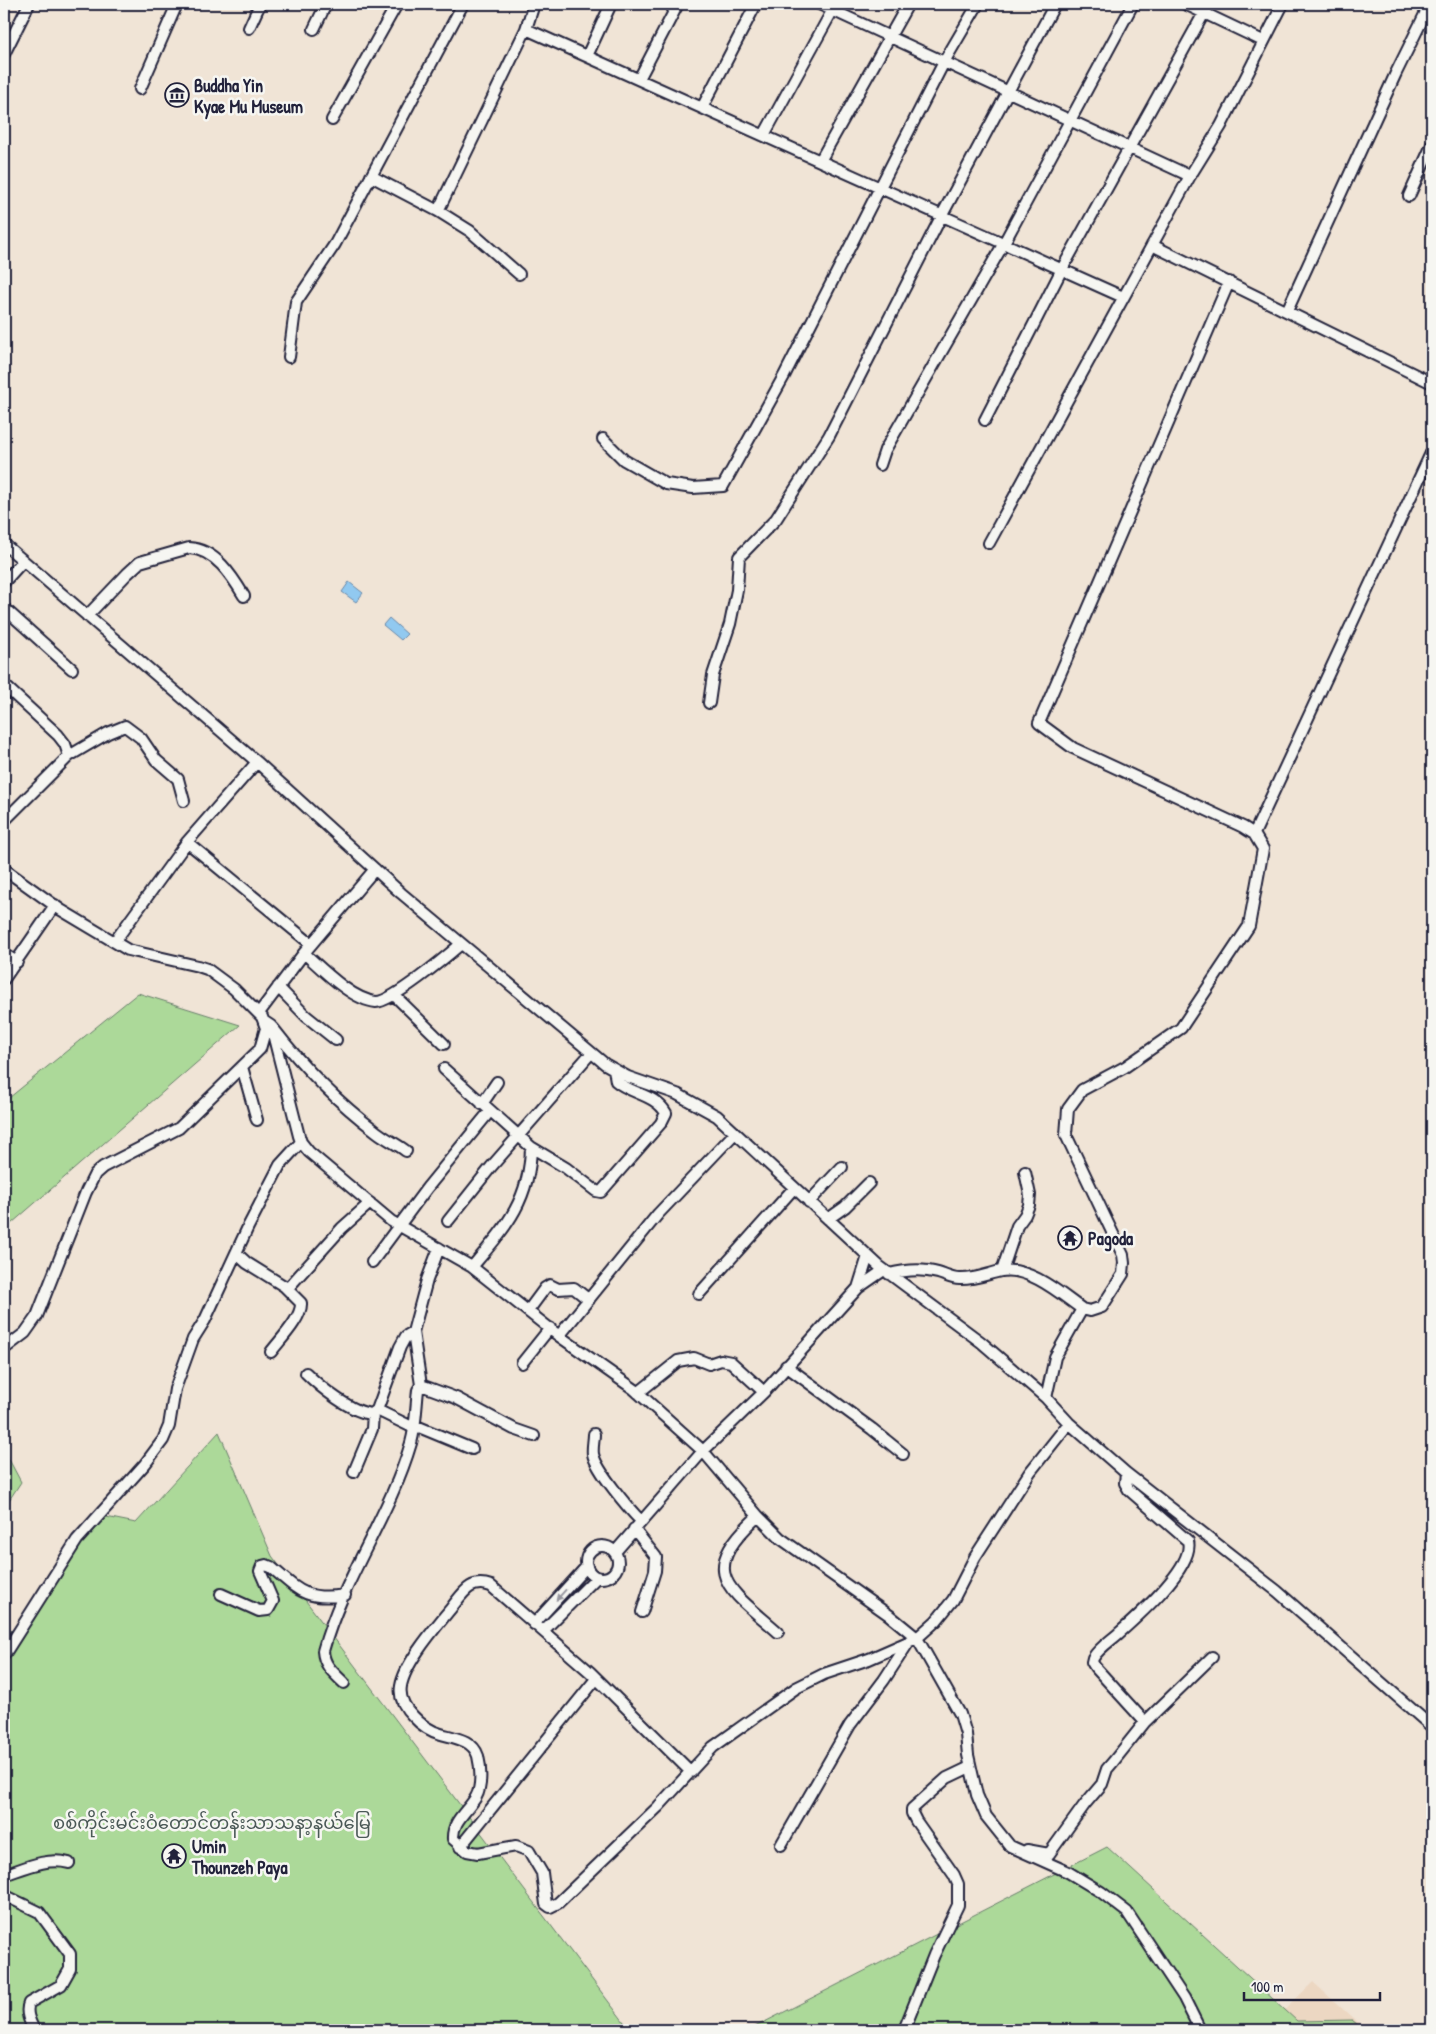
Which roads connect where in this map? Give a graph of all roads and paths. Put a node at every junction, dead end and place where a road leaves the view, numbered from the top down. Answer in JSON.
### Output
{"nodes":[{"id":1,"x":29,"y":4,"type":"edge"},
{"id":2,"x":178,"y":4,"type":"edge"},
{"id":3,"x":260,"y":4,"type":"edge"},
{"id":4,"x":326,"y":4,"type":"edge"},
{"id":5,"x":397,"y":4,"type":"edge"},
{"id":6,"x":463,"y":4,"type":"edge"},
{"id":7,"x":534,"y":4,"type":"edge"},
{"id":8,"x":611,"y":4,"type":"edge"},
{"id":9,"x":678,"y":4,"type":"edge"},
{"id":10,"x":756,"y":4,"type":"edge"},
{"id":11,"x":819,"y":4,"type":"edge"},
{"id":12,"x":908,"y":4,"type":"edge"},
{"id":13,"x":978,"y":4,"type":"edge"},
{"id":14,"x":1055,"y":4,"type":"edge"},
{"id":15,"x":1133,"y":4,"type":"edge"},
{"id":16,"x":1184,"y":4,"type":"edge"},
{"id":17,"x":1283,"y":4,"type":"edge"},
{"id":18,"x":1430,"y":4,"type":"edge"},
{"id":19,"x":834,"y":7,"type":"edge"},
{"id":20,"x":1207,"y":9,"type":"edge"},
{"id":21,"x":249,"y":28,"type":"dead end"},
{"id":22,"x":314,"y":29,"type":"dead end"},
{"id":23,"x":526,"y":29,"type":"junction"},
{"id":24,"x":890,"y":36,"type":"junction"},
{"id":25,"x":1263,"y":41,"type":"junction"},
{"id":26,"x":4,"y":54,"type":"edge"},
{"id":27,"x":587,"y":56,"type":"junction"},
{"id":28,"x":944,"y":62,"type":"junction"},
{"id":29,"x":639,"y":80,"type":"junction"},
{"id":30,"x":140,"y":89,"type":"dead end"},
{"id":31,"x":1008,"y":91,"type":"junction"},
{"id":32,"x":702,"y":108,"type":"junction"},
{"id":33,"x":332,"y":120,"type":"dead end"},
{"id":34,"x":1071,"y":120,"type":"junction"},
{"id":35,"x":764,"y":135,"type":"junction"},
{"id":36,"x":1432,"y":145,"type":"edge"},
{"id":37,"x":1129,"y":147,"type":"junction"},
{"id":38,"x":820,"y":161,"type":"junction"},
{"id":39,"x":371,"y":176,"type":"junction"},
{"id":40,"x":1190,"y":176,"type":"junction"},
{"id":41,"x":880,"y":187,"type":"junction"},
{"id":42,"x":1409,"y":196,"type":"dead end"},
{"id":43,"x":438,"y":211,"type":"junction"},
{"id":44,"x":942,"y":215,"type":"junction"},
{"id":45,"x":1004,"y":243,"type":"junction"},
{"id":46,"x":1152,"y":245,"type":"junction"},
{"id":47,"x":1062,"y":268,"type":"junction"},
{"id":48,"x":519,"y":274,"type":"dead end"},
{"id":49,"x":1229,"y":282,"type":"junction"},
{"id":50,"x":1123,"y":297,"type":"junction"},
{"id":51,"x":1287,"y":311,"type":"junction"},
{"id":52,"x":289,"y":357,"type":"dead end"},
{"id":53,"x":1432,"y":383,"type":"edge"},
{"id":54,"x":985,"y":420,"type":"dead end"},
{"id":55,"x":603,"y":439,"type":"dead end"},
{"id":56,"x":1432,"y":451,"type":"edge"},
{"id":57,"x":880,"y":465,"type":"dead end"},
{"id":58,"x":989,"y":543,"type":"dead end"},
{"id":59,"x":4,"y":544,"type":"edge"},
{"id":60,"x":23,"y":561,"type":"junction"},
{"id":61,"x":4,"y":582,"type":"edge"},
{"id":62,"x":244,"y":596,"type":"dead end"},
{"id":63,"x":4,"y":608,"type":"edge"},
{"id":64,"x":87,"y":616,"type":"junction"},
{"id":65,"x":72,"y":669,"type":"dead end"},
{"id":66,"x":4,"y":685,"type":"edge"},
{"id":67,"x":709,"y":703,"type":"dead end"},
{"id":68,"x":69,"y":756,"type":"junction"},
{"id":69,"x":257,"y":762,"type":"junction"},
{"id":70,"x":184,"y":801,"type":"dead end"},
{"id":71,"x":4,"y":821,"type":"edge"},
{"id":72,"x":1254,"y":834,"type":"junction"},
{"id":73,"x":187,"y":842,"type":"junction"},
{"id":74,"x":4,"y":869,"type":"edge"},
{"id":75,"x":375,"y":869,"type":"junction"},
{"id":76,"x":55,"y":905,"type":"junction"},
{"id":77,"x":115,"y":941,"type":"junction"},
{"id":78,"x":311,"y":944,"type":"junction"},
{"id":79,"x":461,"y":944,"type":"junction"},
{"id":80,"x":304,"y":953,"type":"junction"},
{"id":81,"x":4,"y":954,"type":"edge"},
{"id":82,"x":17,"y":962,"type":"junction"},
{"id":83,"x":4,"y":979,"type":"edge"},
{"id":84,"x":278,"y":986,"type":"junction"},
{"id":85,"x":394,"y":995,"type":"junction"},
{"id":86,"x":259,"y":1013,"type":"junction"},
{"id":87,"x":268,"y":1024,"type":"junction"},
{"id":88,"x":336,"y":1040,"type":"dead end"},
{"id":89,"x":444,"y":1044,"type":"dead end"},
{"id":90,"x":591,"y":1053,"type":"junction"},
{"id":91,"x":242,"y":1067,"type":"junction"},
{"id":92,"x":444,"y":1069,"type":"dead end"},
{"id":93,"x":614,"y":1069,"type":"junction"},
{"id":94,"x":497,"y":1082,"type":"dead end"},
{"id":95,"x":482,"y":1104,"type":"junction"},
{"id":96,"x":490,"y":1111,"type":"junction"},
{"id":97,"x":257,"y":1120,"type":"dead end"},
{"id":98,"x":735,"y":1133,"type":"junction"},
{"id":99,"x":518,"y":1135,"type":"junction"},
{"id":100,"x":301,"y":1142,"type":"junction"},
{"id":101,"x":531,"y":1147,"type":"junction"},
{"id":102,"x":406,"y":1151,"type":"dead end"},
{"id":103,"x":842,"y":1168,"type":"dead end"},
{"id":104,"x":1025,"y":1172,"type":"dead end"},
{"id":105,"x":868,"y":1183,"type":"dead end"},
{"id":106,"x":794,"y":1188,"type":"junction"},
{"id":107,"x":809,"y":1202,"type":"junction"},
{"id":108,"x":370,"y":1203,"type":"junction"},
{"id":109,"x":828,"y":1219,"type":"junction"},
{"id":110,"x":448,"y":1221,"type":"dead end"},
{"id":111,"x":398,"y":1224,"type":"junction"},
{"id":112,"x":439,"y":1248,"type":"junction"},
{"id":113,"x":236,"y":1253,"type":"junction"},
{"id":114,"x":868,"y":1256,"type":"junction"},
{"id":115,"x":372,"y":1262,"type":"dead end"},
{"id":116,"x":472,"y":1267,"type":"junction"},
{"id":117,"x":1002,"y":1271,"type":"junction"},
{"id":118,"x":886,"y":1272,"type":"junction"},
{"id":119,"x":858,"y":1288,"type":"junction"},
{"id":120,"x":287,"y":1289,"type":"junction"},
{"id":121,"x":698,"y":1294,"type":"dead end"},
{"id":122,"x":588,"y":1300,"type":"junction"},
{"id":123,"x":1082,"y":1309,"type":"junction"},
{"id":124,"x":528,"y":1311,"type":"junction"},
{"id":125,"x":550,"y":1328,"type":"junction"},
{"id":126,"x":413,"y":1332,"type":"junction"},
{"id":127,"x":559,"y":1336,"type":"junction"},
{"id":128,"x":4,"y":1349,"type":"edge"},
{"id":129,"x":271,"y":1352,"type":"dead end"},
{"id":130,"x":522,"y":1363,"type":"dead end"},
{"id":131,"x":786,"y":1366,"type":"junction"},
{"id":132,"x":306,"y":1373,"type":"dead end"},
{"id":133,"x":421,"y":1385,"type":"junction"},
{"id":134,"x":764,"y":1392,"type":"junction"},
{"id":135,"x":638,"y":1393,"type":"junction"},
{"id":136,"x":1046,"y":1398,"type":"junction"},
{"id":137,"x":375,"y":1411,"type":"junction"},
{"id":138,"x":1069,"y":1423,"type":"junction"},
{"id":139,"x":414,"y":1426,"type":"junction"},
{"id":140,"x":594,"y":1434,"type":"dead end"},
{"id":141,"x":534,"y":1436,"type":"dead end"},
{"id":142,"x":472,"y":1449,"type":"dead end"},
{"id":143,"x":703,"y":1451,"type":"junction"},
{"id":144,"x":903,"y":1454,"type":"dead end"},
{"id":145,"x":354,"y":1472,"type":"dead end"},
{"id":146,"x":1126,"y":1473,"type":"junction"},
{"id":147,"x":758,"y":1516,"type":"junction"},
{"id":148,"x":638,"y":1525,"type":"junction"},
{"id":149,"x":615,"y":1552,"type":"junction"},
{"id":150,"x":587,"y":1566,"type":"junction"},
{"id":151,"x":596,"y":1576,"type":"junction"},
{"id":152,"x":221,"y":1594,"type":"dead end"},
{"id":153,"x":345,"y":1595,"type":"junction"},
{"id":154,"x":642,"y":1612,"type":"dead end"},
{"id":155,"x":534,"y":1624,"type":"junction"},
{"id":156,"x":543,"y":1631,"type":"junction"},
{"id":157,"x":778,"y":1632,"type":"dead end"},
{"id":158,"x":914,"y":1639,"type":"junction"},
{"id":159,"x":4,"y":1655,"type":"edge"},
{"id":160,"x":1212,"y":1657,"type":"dead end"},
{"id":161,"x":596,"y":1678,"type":"junction"},
{"id":162,"x":344,"y":1683,"type":"dead end"},
{"id":163,"x":1145,"y":1722,"type":"junction"},
{"id":164,"x":1432,"y":1727,"type":"edge"},
{"id":165,"x":970,"y":1767,"type":"junction"},
{"id":166,"x":691,"y":1772,"type":"junction"},
{"id":167,"x":781,"y":1845,"type":"dead end"},
{"id":168,"x":1010,"y":1846,"type":"junction"},
{"id":169,"x":460,"y":1847,"type":"junction"},
{"id":170,"x":69,"y":1862,"type":"dead end"},
{"id":171,"x":4,"y":1876,"type":"edge"},
{"id":172,"x":4,"y":1895,"type":"edge"},
{"id":173,"x":34,"y":2030,"type":"edge"},
{"id":174,"x":904,"y":2030,"type":"edge"},
{"id":175,"x":1200,"y":2030,"type":"edge"}],
"edges":[{"from":1,"to":26,"type":"street"},
{"from":2,"to":30,"type":"street"},
{"from":3,"to":21,"type":"street"},
{"from":4,"to":22,"type":"street"},
{"from":5,"to":33,"type":"street"},
{"from":6,"to":39,"type":"street"},
{"from":7,"to":23,"type":"street"},
{"from":8,"to":27,"type":"street"},
{"from":9,"to":29,"type":"street"},
{"from":10,"to":32,"type":"street"},
{"from":11,"to":19,"type":"street"},
{"from":12,"to":24,"type":"street"},
{"from":13,"to":28,"type":"street"},
{"from":14,"to":31,"type":"street"},
{"from":15,"to":34,"type":"street"},
{"from":16,"to":20,"type":"street"},
{"from":17,"to":25,"type":"street"},
{"from":18,"to":51,"type":"street"},
{"from":19,"to":24,"type":"street"},
{"from":19,"to":35,"type":"street"},
{"from":20,"to":25,"type":"street"},
{"from":20,"to":37,"type":"street"},
{"from":23,"to":27,"type":"street"},
{"from":23,"to":43,"type":"street"},
{"from":24,"to":28,"type":"street"},
{"from":24,"to":38,"type":"street"},
{"from":25,"to":40,"type":"street"},
{"from":27,"to":29,"type":"street"},
{"from":28,"to":31,"type":"street"},
{"from":28,"to":41,"type":"street"},
{"from":29,"to":32,"type":"street"},
{"from":31,"to":34,"type":"street"},
{"from":31,"to":44,"type":"street"},
{"from":32,"to":35,"type":"street"},
{"from":34,"to":37,"type":"street"},
{"from":34,"to":45,"type":"street"},
{"from":35,"to":38,"type":"street"},
{"from":36,"to":42,"type":"street"},
{"from":37,"to":40,"type":"street"},
{"from":37,"to":47,"type":"street"},
{"from":38,"to":41,"type":"street"},
{"from":39,"to":43,"type":"street"},
{"from":39,"to":52,"type":"street"},
{"from":40,"to":46,"type":"street"},
{"from":41,"to":44,"type":"street"},
{"from":41,"to":55,"type":"street"},
{"from":43,"to":48,"type":"street"},
{"from":44,"to":45,"type":"street"},
{"from":44,"to":67,"type":"street"},
{"from":45,"to":47,"type":"street"},
{"from":45,"to":57,"type":"street"},
{"from":46,"to":49,"type":"street"},
{"from":46,"to":50,"type":"street"},
{"from":47,"to":50,"type":"street"},
{"from":47,"to":54,"type":"street"},
{"from":49,"to":51,"type":"street"},
{"from":49,"to":72,"type":"street"},
{"from":50,"to":58,"type":"street"},
{"from":51,"to":53,"type":"street"},
{"from":56,"to":72,"type":"street"},
{"from":59,"to":60,"type":"street"},
{"from":60,"to":61,"type":"street"},
{"from":60,"to":64,"type":"street"},
{"from":62,"to":64,"type":"street"},
{"from":63,"to":65,"type":"street"},
{"from":64,"to":69,"type":"street"},
{"from":66,"to":68,"type":"street"},
{"from":68,"to":70,"type":"street"},
{"from":68,"to":71,"type":"street"},
{"from":69,"to":73,"type":"street"},
{"from":69,"to":75,"type":"street"},
{"from":72,"to":123,"type":"street"},
{"from":73,"to":77,"type":"street"},
{"from":73,"to":78,"type":"street"},
{"from":74,"to":76,"type":"street"},
{"from":75,"to":78,"type":"street"},
{"from":75,"to":79,"type":"street"},
{"from":76,"to":77,"type":"street"},
{"from":76,"to":82,"type":"street"},
{"from":77,"to":86,"type":"street"},
{"from":78,"to":80,"type":"street"},
{"from":79,"to":85,"type":"street"},
{"from":79,"to":90,"type":"street"},
{"from":80,"to":84,"type":"street"},
{"from":80,"to":85,"type":"street"},
{"from":81,"to":82,"type":"street"},
{"from":82,"to":83,"type":"street"},
{"from":84,"to":86,"type":"street"},
{"from":84,"to":88,"type":"street"},
{"from":85,"to":89,"type":"street"},
{"from":86,"to":87,"type":"street"},
{"from":87,"to":91,"type":"street"},
{"from":87,"to":100,"type":"street"},
{"from":87,"to":102,"type":"street"},
{"from":90,"to":93,"type":"street"},
{"from":90,"to":99,"type":"street"},
{"from":91,"to":97,"type":"street"},
{"from":91,"to":128,"type":"street"},
{"from":92,"to":95,"type":"street"},
{"from":93,"to":98,"type":"street"},
{"from":93,"to":101,"type":"street"},
{"from":94,"to":95,"type":"street"},
{"from":95,"to":96,"type":"street"},
{"from":96,"to":99,"type":"street"},
{"from":96,"to":111,"type":"street"},
{"from":98,"to":106,"type":"street"},
{"from":98,"to":122,"type":"street"},
{"from":99,"to":101,"type":"street"},
{"from":99,"to":110,"type":"street"},
{"from":100,"to":108,"type":"street"},
{"from":100,"to":113,"type":"street"},
{"from":101,"to":116,"type":"street"},
{"from":103,"to":107,"type":"street"},
{"from":104,"to":117,"type":"street"},
{"from":105,"to":109,"type":"street"},
{"from":106,"to":107,"type":"street"},
{"from":106,"to":121,"type":"street"},
{"from":107,"to":109,"type":"street"},
{"from":108,"to":111,"type":"street"},
{"from":108,"to":120,"type":"street"},
{"from":109,"to":114,"type":"street"},
{"from":111,"to":112,"type":"street"},
{"from":111,"to":115,"type":"street"},
{"from":112,"to":116,"type":"street"},
{"from":112,"to":126,"type":"street"},
{"from":113,"to":120,"type":"street"},
{"from":113,"to":159,"type":"street"},
{"from":114,"to":118,"type":"street"},
{"from":114,"to":119,"type":"street"},
{"from":116,"to":124,"type":"street"},
{"from":117,"to":118,"type":"street"},
{"from":117,"to":123,"type":"street"},
{"from":118,"to":119,"type":"street"},
{"from":118,"to":136,"type":"street"},
{"from":119,"to":131,"type":"street"},
{"from":120,"to":129,"type":"street"},
{"from":122,"to":124,"type":"street"},
{"from":122,"to":127,"type":"street"},
{"from":123,"to":136,"type":"street"},
{"from":124,"to":125,"type":"street"},
{"from":125,"to":127,"type":"street"},
{"from":125,"to":130,"type":"street"},
{"from":126,"to":133,"type":"street"},
{"from":126,"to":137,"type":"street"},
{"from":127,"to":135,"type":"street"},
{"from":131,"to":134,"type":"street"},
{"from":131,"to":144,"type":"street"},
{"from":132,"to":137,"type":"street"},
{"from":133,"to":139,"type":"street"},
{"from":133,"to":141,"type":"street"},
{"from":134,"to":135,"type":"street"},
{"from":134,"to":143,"type":"street"},
{"from":135,"to":143,"type":"street"},
{"from":136,"to":138,"type":"street"},
{"from":137,"to":139,"type":"street"},
{"from":137,"to":145,"type":"street"},
{"from":138,"to":146,"type":"street"},
{"from":138,"to":158,"type":"street"},
{"from":139,"to":142,"type":"street"},
{"from":139,"to":153,"type":"street"},
{"from":140,"to":148,"type":"street"},
{"from":143,"to":147,"type":"street"},
{"from":143,"to":148,"type":"street"},
{"from":146,"to":163,"type":"street"},
{"from":146,"to":164,"type":"street"},
{"from":147,"to":157,"type":"street"},
{"from":147,"to":158,"type":"street"},
{"from":148,"to":149,"type":"street"},
{"from":148,"to":154,"type":"street"},
{"from":149,"to":150,"type":"street"},
{"from":149,"to":151,"type":"street"},
{"from":150,"to":151,"type":"street"},
{"from":150,"to":155,"type":"street","one_way":true},
{"from":151,"to":156,"type":"street"},
{"from":152,"to":153,"type":"street"},
{"from":153,"to":162,"type":"street"},
{"from":155,"to":156,"type":"street"},
{"from":155,"to":169,"type":"street"},
{"from":156,"to":161,"type":"street"},
{"from":158,"to":165,"type":"street"},
{"from":158,"to":166,"type":"street"},
{"from":158,"to":167,"type":"street"},
{"from":160,"to":163,"type":"street"},
{"from":161,"to":166,"type":"street"},
{"from":161,"to":169,"type":"street"},
{"from":163,"to":168,"type":"street"},
{"from":165,"to":168,"type":"street"},
{"from":165,"to":174,"type":"street"},
{"from":166,"to":169,"type":"street"},
{"from":168,"to":175,"type":"street"},
{"from":170,"to":171,"type":"street"},
{"from":172,"to":173,"type":"street"}]}
